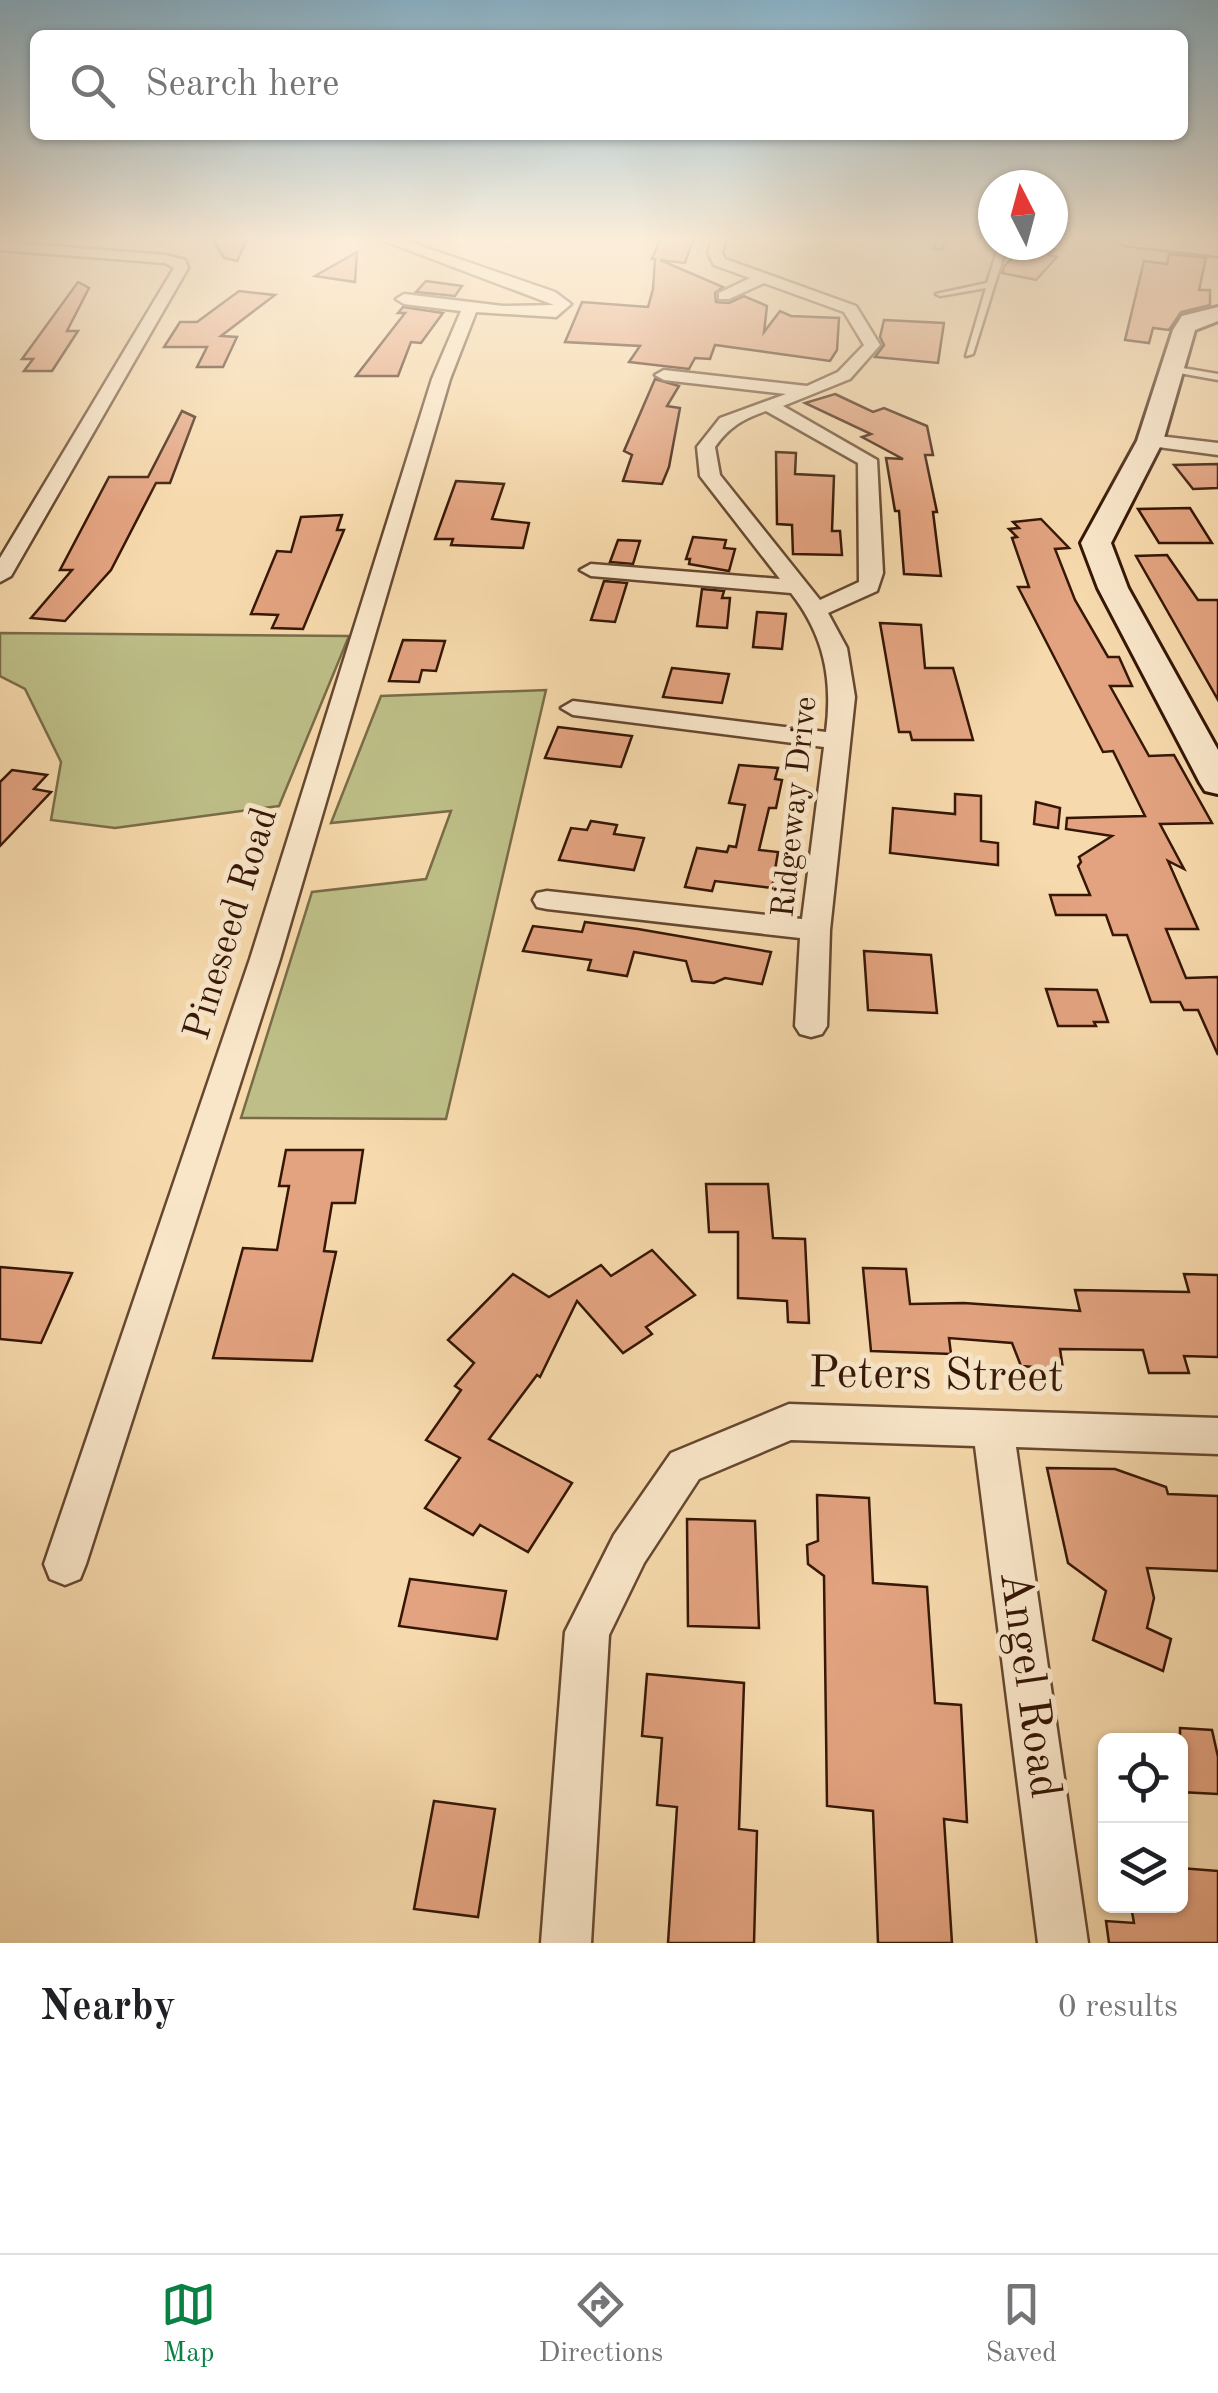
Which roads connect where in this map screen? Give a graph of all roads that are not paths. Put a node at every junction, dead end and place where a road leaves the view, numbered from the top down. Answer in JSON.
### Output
{"nodes":[{"id":1,"x":146,"y":328,"type":"edge"},
{"id":2,"x":461,"y":328,"type":"edge"},
{"id":3,"x":861,"y":328,"type":"edge"},
{"id":4,"x":977,"y":328,"type":"edge"},
{"id":5,"x":1187,"y":328,"type":"edge"},
{"id":6,"x":969,"y":354,"type":"dead end"},
{"id":7,"x":1171,"y":369,"type":"junction"},
{"id":8,"x":664,"y":375,"type":"dead end"},
{"id":9,"x":1218,"y":377,"type":"edge"},
{"id":10,"x":809,"y":390,"type":"junction"},
{"id":11,"x":768,"y":405,"type":"junction"},
{"id":12,"x":1150,"y":441,"type":"junction"},
{"id":13,"x":1218,"y":449,"type":"edge"},
{"id":14,"x":590,"y":570,"type":"dead end"},
{"id":15,"x":0,"y":576,"type":"edge"},
{"id":16,"x":798,"y":587,"type":"junction"},
{"id":17,"x":816,"y":610,"type":"junction"},
{"id":18,"x":573,"y":708,"type":"dead end"},
{"id":19,"x":839,"y":741,"type":"junction"},
{"id":20,"x":1218,"y":783,"type":"edge"},
{"id":21,"x":547,"y":900,"type":"dead end"},
{"id":22,"x":815,"y":930,"type":"junction"},
{"id":23,"x":811,"y":1026,"type":"dead end"},
{"id":24,"x":993,"y":1428,"type":"junction"},
{"id":25,"x":1218,"y":1436,"type":"edge"},
{"id":26,"x":65,"y":1564,"type":"dead end"},
{"id":27,"x":566,"y":1943,"type":"edge"},
{"id":28,"x":1063,"y":1943,"type":"edge"}],
"edges":[{"from":1,"to":15,"type":"street"},
{"from":2,"to":26,"type":"street","name":"Pineseed Road"},
{"from":3,"to":10,"type":"street","name":"Ridgeway Drive"},
{"from":4,"to":6,"type":"lane"},
{"from":5,"to":7,"type":"street"},
{"from":7,"to":9,"type":"lane"},
{"from":7,"to":12,"type":"street"},
{"from":8,"to":10,"type":"street"},
{"from":10,"to":11,"type":"street","name":"Ridgeway Drive"},
{"from":11,"to":16,"type":"street","name":"Ridgeway Drive"},
{"from":11,"to":17,"type":"street"},
{"from":12,"to":13,"type":"street"},
{"from":12,"to":20,"type":"street"},
{"from":14,"to":16,"type":"street"},
{"from":16,"to":17,"type":"street","name":"Ridgeway Drive"},
{"from":17,"to":19,"type":"street","name":"Ridgeway Drive"},
{"from":18,"to":19,"type":"street"},
{"from":19,"to":22,"type":"street","name":"Ridgeway Drive"},
{"from":21,"to":22,"type":"street"},
{"from":22,"to":23,"type":"street","name":"Ridgeway Drive"},
{"from":24,"to":25,"type":"street","name":"Peters Street"},
{"from":24,"to":27,"type":"street","name":"Peters Street"},
{"from":24,"to":28,"type":"street","name":"Angel Road"}]}
